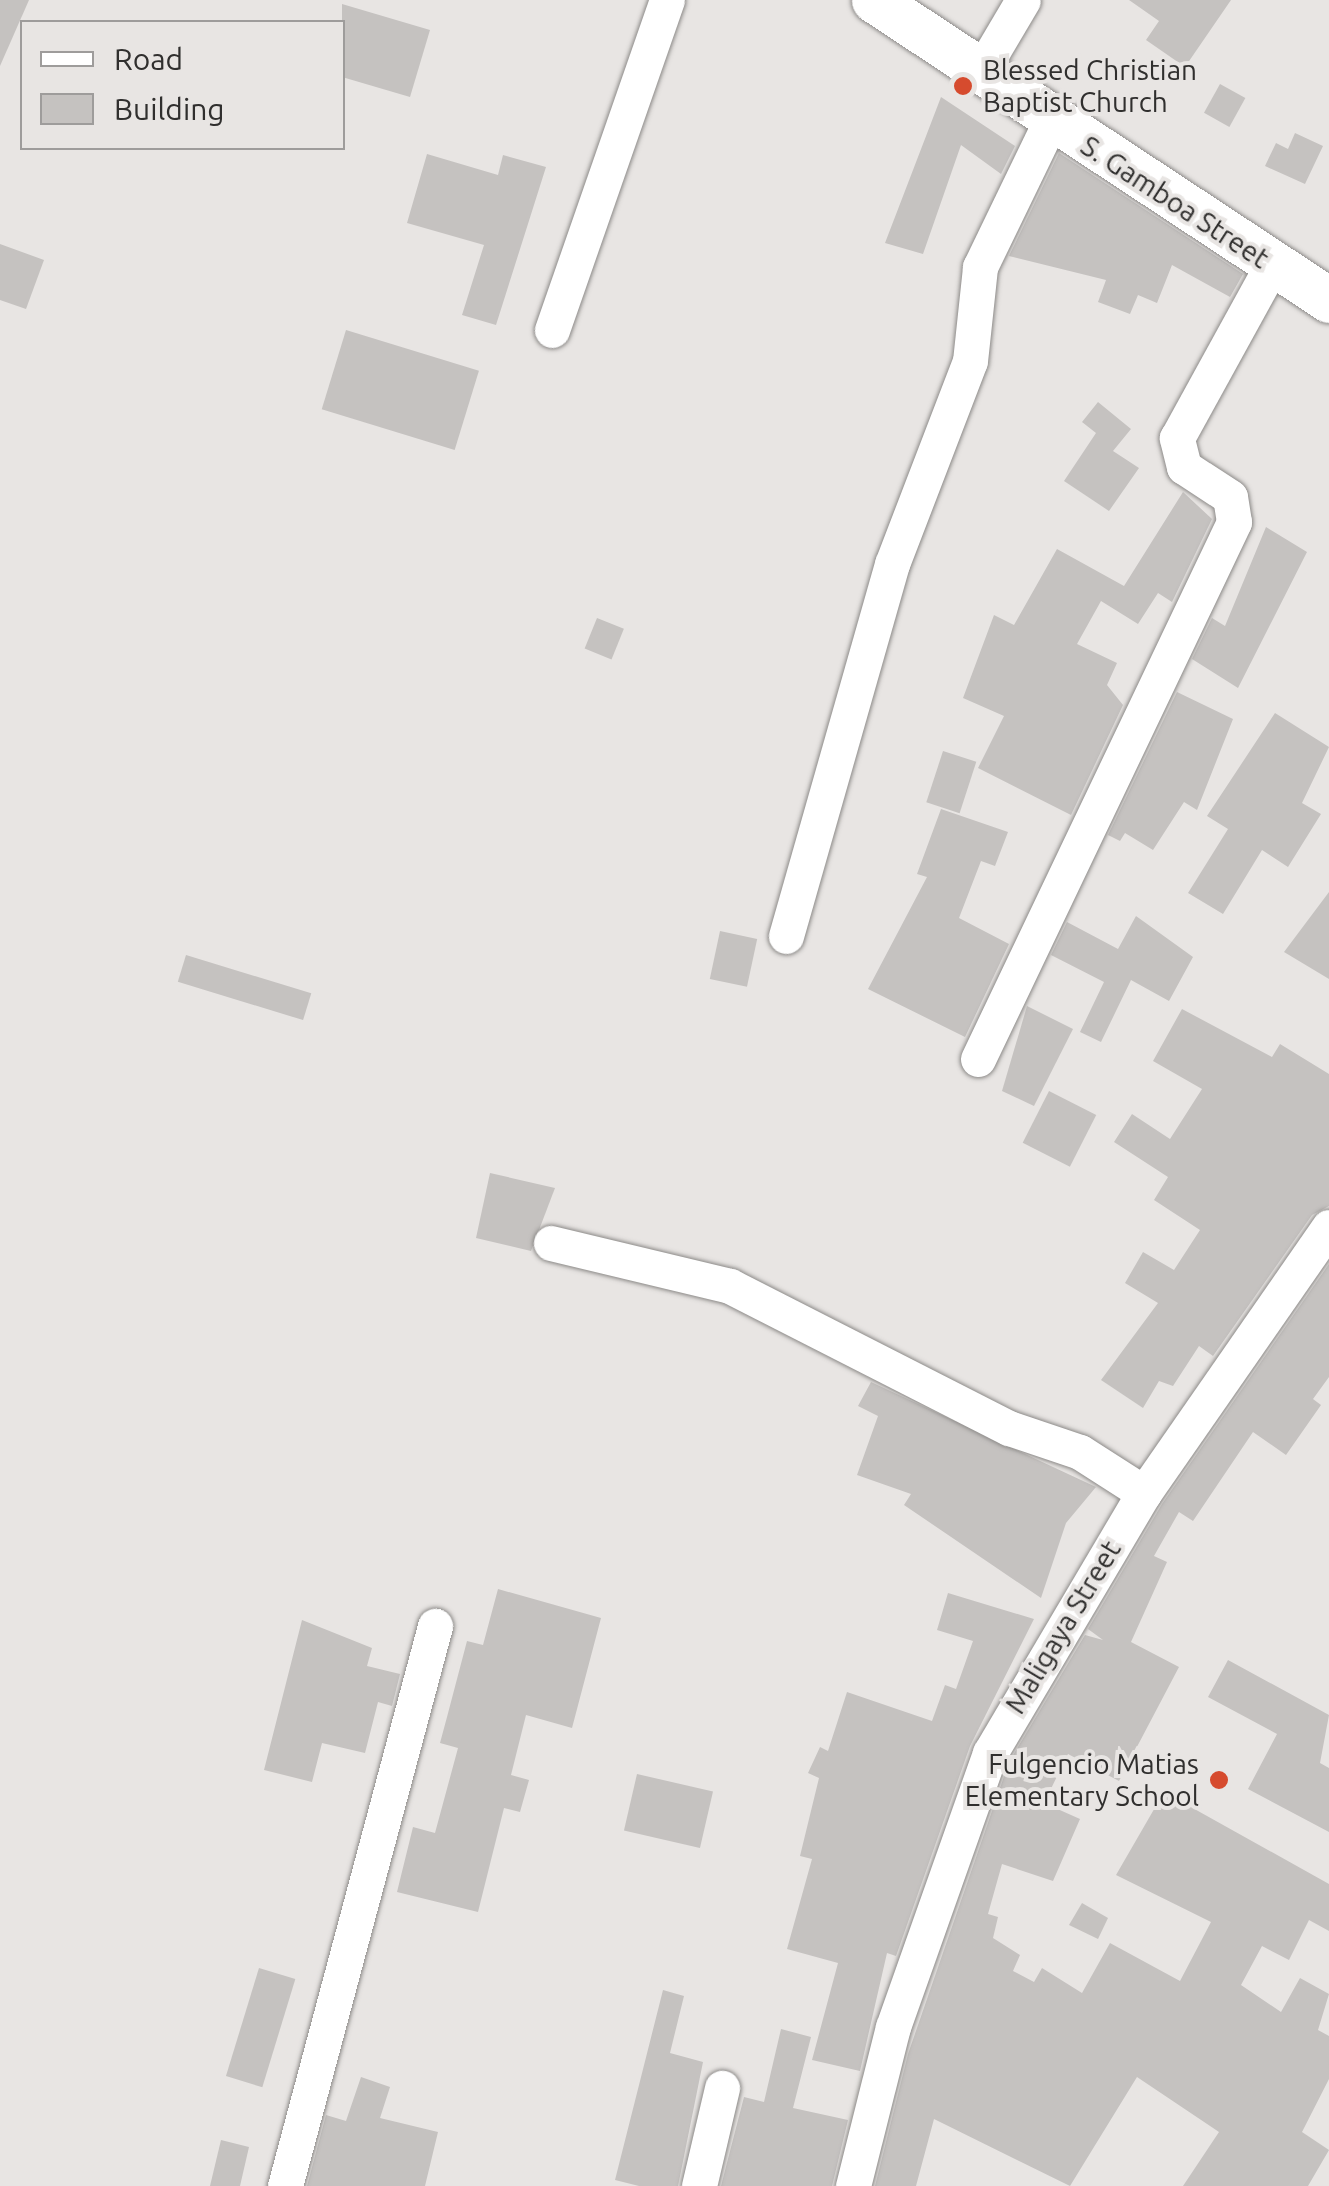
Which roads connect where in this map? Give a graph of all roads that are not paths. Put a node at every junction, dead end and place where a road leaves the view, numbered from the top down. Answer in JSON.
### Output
{"nodes":[{"id":1,"x":667,"y":0,"type":"edge"},
{"id":2,"x":874,"y":0,"type":"edge"},
{"id":3,"x":1023,"y":0,"type":"edge"},
{"id":4,"x":981,"y":71,"type":"junction"},
{"id":5,"x":1050,"y":122,"type":"junction"},
{"id":6,"x":1272,"y":264,"type":"junction"},
{"id":7,"x":1329,"y":300,"type":"edge"},
{"id":8,"x":552,"y":330,"type":"dead end"},
{"id":9,"x":786,"y":936,"type":"dead end"},
{"id":10,"x":978,"y":1059,"type":"dead end"},
{"id":11,"x":1329,"y":1227,"type":"edge"},
{"id":12,"x":551,"y":1243,"type":"dead end"},
{"id":13,"x":1144,"y":1492,"type":"junction"},
{"id":14,"x":435,"y":1626,"type":"dead end"},
{"id":15,"x":722,"y":2088,"type":"dead end"},
{"id":16,"x":285,"y":2186,"type":"edge"},
{"id":17,"x":698,"y":2186,"type":"edge"},
{"id":18,"x":853,"y":2186,"type":"edge"}],
"edges":[{"from":1,"to":8,"type":"street"},
{"from":2,"to":4,"type":"main road","name":"S. Gamboa Street"},
{"from":3,"to":4,"type":"street"},
{"from":4,"to":5,"type":"main road","name":"S. Gamboa Street"},
{"from":5,"to":6,"type":"main road","name":"S. Gamboa Street"},
{"from":5,"to":9,"type":"street"},
{"from":6,"to":7,"type":"main road","name":"S. Gamboa Street"},
{"from":6,"to":10,"type":"street"},
{"from":11,"to":13,"type":"street","name":"Maligaya Street"},
{"from":12,"to":13,"type":"street"},
{"from":13,"to":18,"type":"street","name":"Maligaya Street"},
{"from":14,"to":16,"type":"street"},
{"from":15,"to":17,"type":"street"}]}
